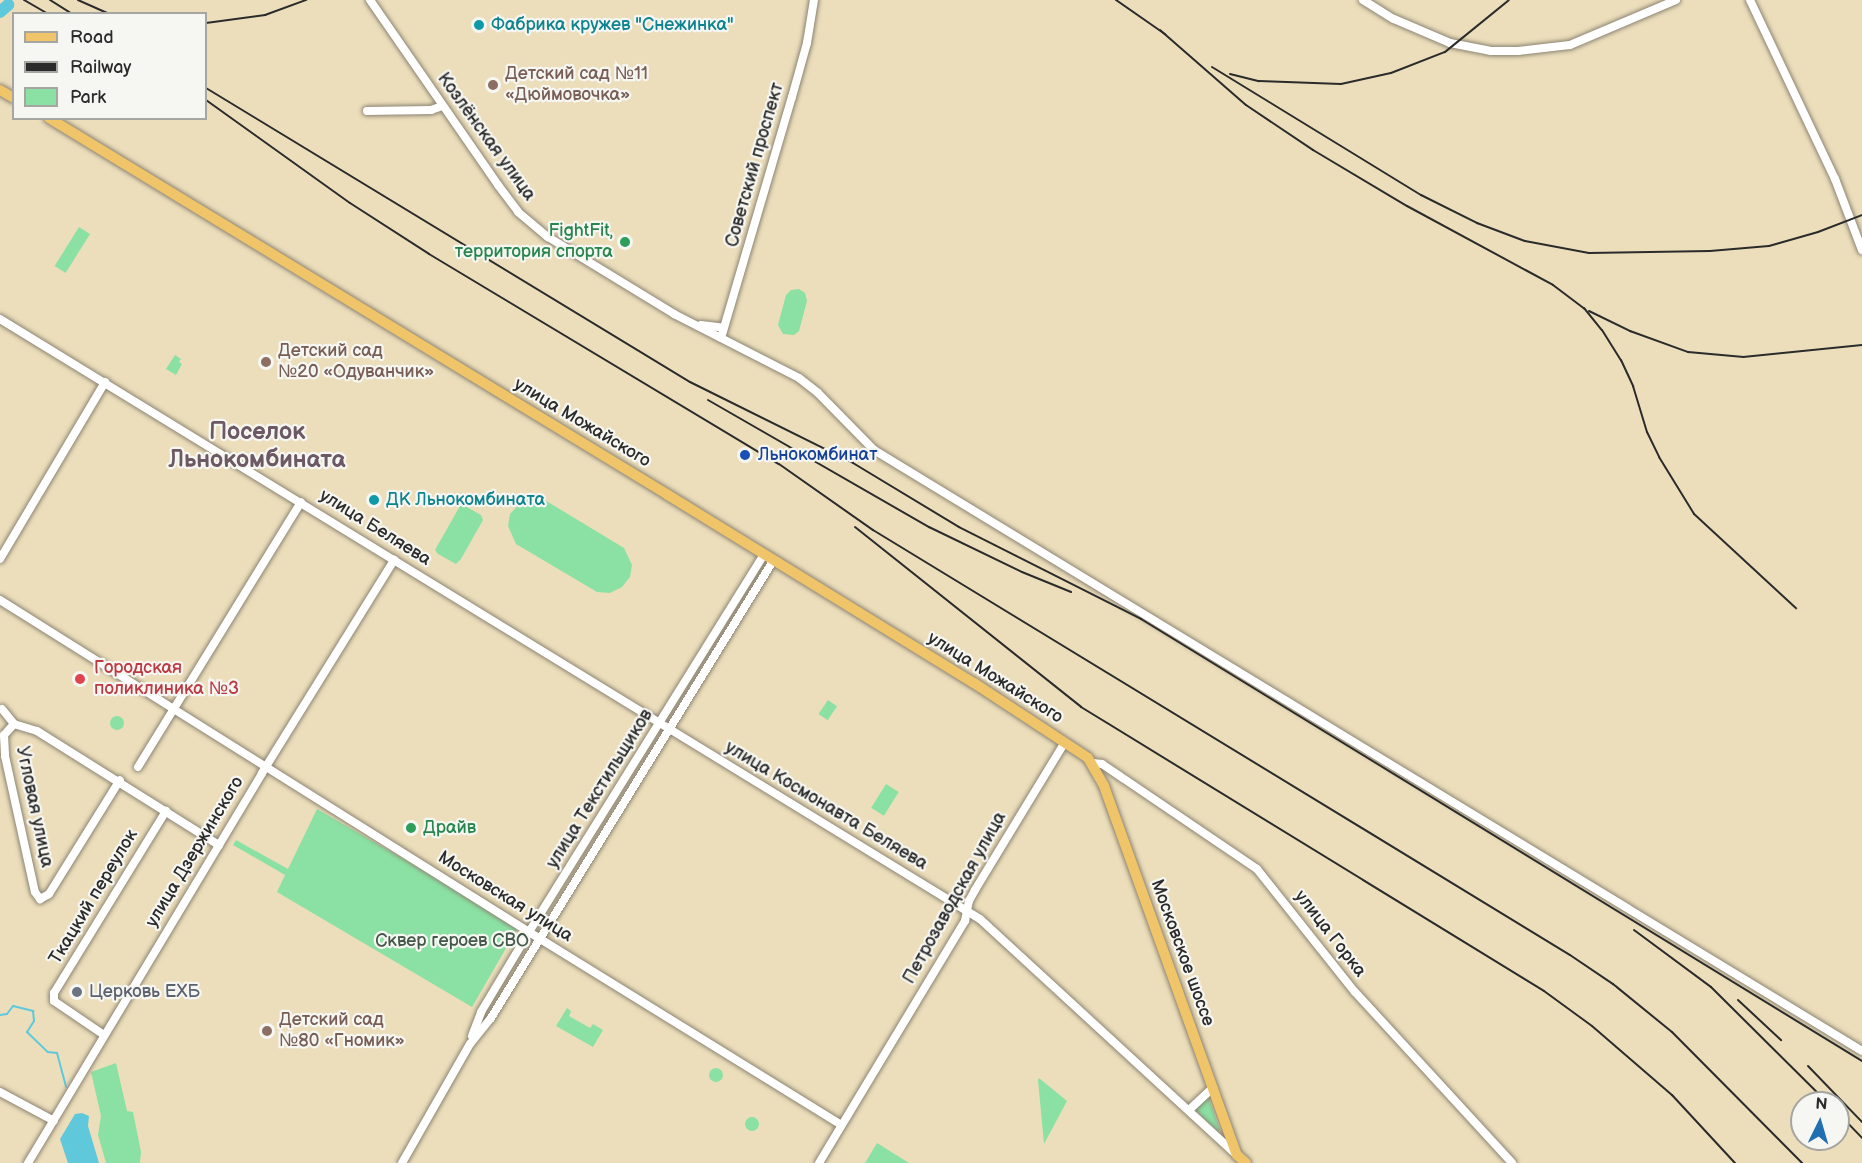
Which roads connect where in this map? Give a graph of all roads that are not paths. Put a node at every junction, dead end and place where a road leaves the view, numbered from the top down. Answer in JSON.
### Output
{"nodes":[{"id":1,"x":370,"y":0,"type":"edge"},
{"id":2,"x":814,"y":0,"type":"edge"},
{"id":3,"x":1363,"y":0,"type":"edge"},
{"id":4,"x":1676,"y":0,"type":"edge"},
{"id":5,"x":1750,"y":0,"type":"edge"},
{"id":6,"x":442,"y":106,"type":"junction"},
{"id":7,"x":367,"y":111,"type":"dead end"},
{"id":8,"x":52,"y":120,"type":"edge"},
{"id":9,"x":1862,"y":250,"type":"edge"},
{"id":10,"x":0,"y":319,"type":"edge"},
{"id":11,"x":691,"y":323,"type":"junction"},
{"id":12,"x":724,"y":328,"type":"junction"},
{"id":13,"x":721,"y":338,"type":"junction"},
{"id":14,"x":105,"y":382,"type":"junction"},
{"id":15,"x":302,"y":502,"type":"junction"},
{"id":16,"x":768,"y":558,"type":"junction"},
{"id":17,"x":0,"y":559,"type":"edge"},
{"id":18,"x":394,"y":560,"type":"junction"},
{"id":19,"x":0,"y":600,"type":"edge"},
{"id":20,"x":174,"y":708,"type":"junction"},
{"id":21,"x":2,"y":709,"type":"edge"},
{"id":22,"x":14,"y":724,"type":"junction"},
{"id":23,"x":660,"y":725,"type":"junction"},
{"id":24,"x":669,"y":730,"type":"junction"},
{"id":25,"x":1065,"y":742,"type":"junction"},
{"id":26,"x":1093,"y":763,"type":"junction"},
{"id":27,"x":266,"y":766,"type":"junction"},
{"id":28,"x":138,"y":767,"type":"dead end"},
{"id":29,"x":120,"y":780,"type":"junction"},
{"id":30,"x":166,"y":811,"type":"junction"},
{"id":31,"x":219,"y":845,"type":"junction"},
{"id":32,"x":967,"y":911,"type":"junction"},
{"id":33,"x":529,"y":932,"type":"junction"},
{"id":34,"x":540,"y":939,"type":"junction"},
{"id":35,"x":481,"y":1012,"type":"junction"},
{"id":36,"x":491,"y":1018,"type":"junction"},
{"id":37,"x":104,"y":1035,"type":"junction"},
{"id":38,"x":470,"y":1044,"type":"junction"},
{"id":39,"x":1862,"y":1051,"type":"edge"},
{"id":40,"x":1213,"y":1088,"type":"junction"},
{"id":41,"x":0,"y":1092,"type":"edge"},
{"id":42,"x":1189,"y":1110,"type":"junction"},
{"id":43,"x":54,"y":1121,"type":"junction"},
{"id":44,"x":841,"y":1125,"type":"junction"},
{"id":45,"x":1238,"y":1155,"type":"junction"},
{"id":46,"x":28,"y":1163,"type":"edge"},
{"id":47,"x":402,"y":1163,"type":"edge"},
{"id":48,"x":819,"y":1163,"type":"edge"},
{"id":49,"x":1246,"y":1163,"type":"edge"},
{"id":50,"x":1512,"y":1163,"type":"edge"}],
"edges":[{"from":1,"to":6,"type":"street","name":"Козлёнская улица"},
{"from":2,"to":12,"type":"street","name":"Советский проспект"},
{"from":3,"to":4,"type":"street"},
{"from":5,"to":9,"type":"street"},
{"from":6,"to":7,"type":"street"},
{"from":6,"to":11,"type":"street","name":"Козлёнская улица"},
{"from":8,"to":16,"type":"main road","name":"улица Можайского"},
{"from":10,"to":14,"type":"street","name":"улица Беляева"},
{"from":11,"to":12,"type":"street","name":"Козлёнская улица"},
{"from":11,"to":13,"type":"street","name":"Козлёнская улица"},
{"from":12,"to":13,"type":"street","name":"Советский проспект"},
{"from":13,"to":39,"type":"street","name":"Козлёнская улица"},
{"from":14,"to":15,"type":"street","name":"улица Беляева"},
{"from":14,"to":17,"type":"street"},
{"from":15,"to":18,"type":"street","name":"улица Беляева"},
{"from":15,"to":20,"type":"street"},
{"from":16,"to":23,"type":"street","name":"улица Текстильщиков"},
{"from":16,"to":24,"type":"street","name":"улица Текстильщиков"},
{"from":16,"to":25,"type":"main road","name":"улица Можайского"},
{"from":18,"to":23,"type":"street","name":"улица Беляева"},
{"from":18,"to":27,"type":"street","name":"улица Дзержинского"},
{"from":19,"to":20,"type":"street","name":"Московская улица"},
{"from":20,"to":27,"type":"street","name":"Московская улица"},
{"from":20,"to":28,"type":"street"},
{"from":21,"to":22,"type":"street"},
{"from":22,"to":29,"type":"street"},
{"from":22,"to":29,"type":"street","name":"Угловая улица"},
{"from":23,"to":24,"type":"street","name":"улица Беляева"},
{"from":23,"to":33,"type":"street","name":"улица Текстильщиков"},
{"from":24,"to":32,"type":"street","name":"улица Космонавта Беляева"},
{"from":24,"to":34,"type":"street","name":"улица Текстильщиков"},
{"from":25,"to":26,"type":"main road","name":"улица Можайского"},
{"from":25,"to":32,"type":"street","name":"Петрозаводская улица"},
{"from":26,"to":40,"type":"main road","name":"Московское шоссе"},
{"from":26,"to":50,"type":"street","name":"улица Горка"},
{"from":27,"to":31,"type":"street","name":"улица Дзержинского"},
{"from":27,"to":33,"type":"street","name":"Московская улица"},
{"from":29,"to":30,"type":"street"},
{"from":30,"to":31,"type":"street"},
{"from":30,"to":37,"type":"street","name":"Ткацкий переулок"},
{"from":31,"to":37,"type":"street","name":"улица Дзержинского"},
{"from":32,"to":42,"type":"street","name":"Московское шоссе"},
{"from":32,"to":44,"type":"street","name":"Петрозаводская улица"},
{"from":33,"to":34,"type":"street","name":"Московская улица"},
{"from":33,"to":35,"type":"street","name":"улица Текстильщиков"},
{"from":34,"to":36,"type":"street","name":"улица Текстильщиков"},
{"from":34,"to":44,"type":"street","name":"Московская улица"},
{"from":35,"to":36,"type":"street"},
{"from":35,"to":38,"type":"street","name":"улица Текстильщиков"},
{"from":36,"to":38,"type":"street","name":"улица Текстильщиков"},
{"from":37,"to":43,"type":"street","name":"улица Дзержинского"},
{"from":38,"to":47,"type":"street","name":"улица Текстильщиков"},
{"from":40,"to":42,"type":"street"},
{"from":40,"to":45,"type":"main road","name":"Московское шоссе"},
{"from":41,"to":43,"type":"street"},
{"from":42,"to":45,"type":"street","name":"Московское шоссе"},
{"from":43,"to":46,"type":"street","name":"улица Дзержинского"},
{"from":44,"to":48,"type":"street","name":"Петрозаводская улица"},
{"from":45,"to":49,"type":"main road","name":"Московское шоссе"}]}
